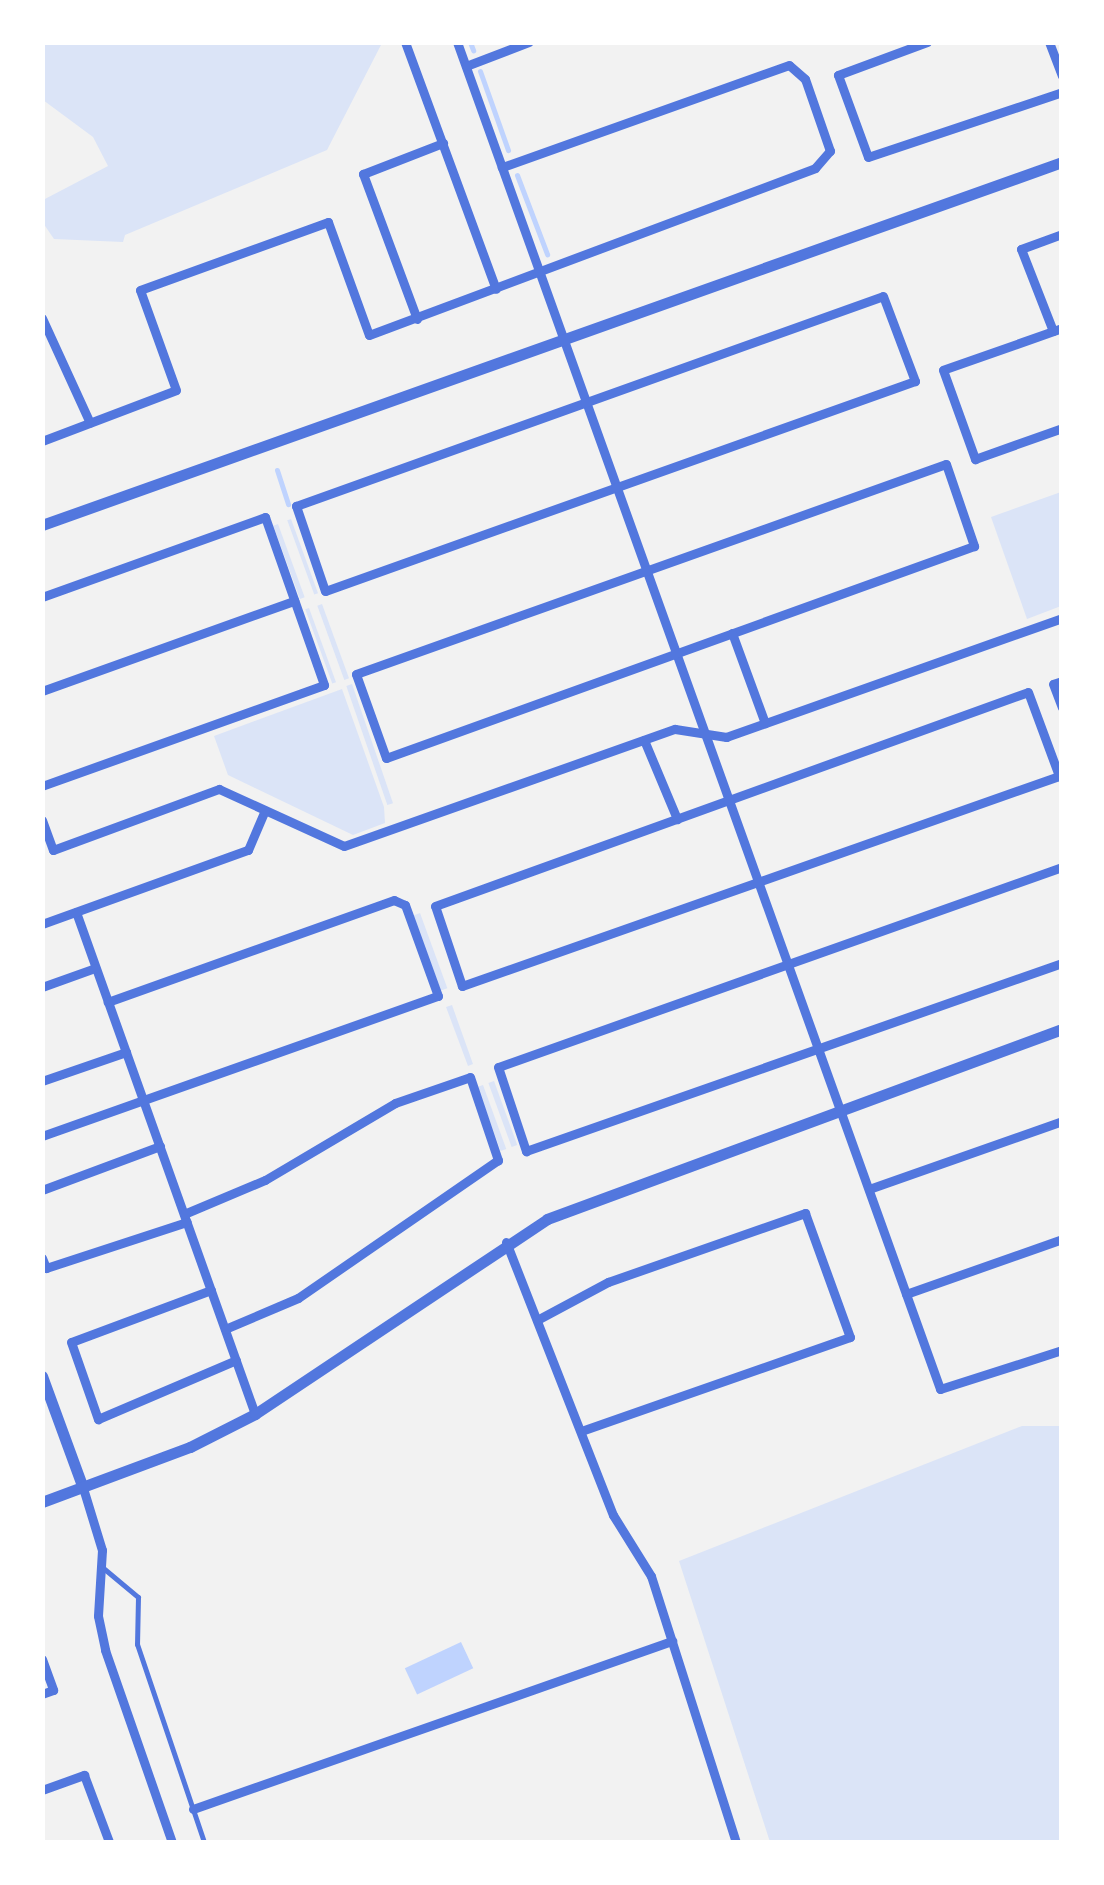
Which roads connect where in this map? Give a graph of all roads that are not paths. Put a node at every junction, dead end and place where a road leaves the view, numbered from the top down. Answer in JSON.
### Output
{"nodes":[{"id":1,"x":405,"y":42,"type":"edge"},
{"id":2,"x":458,"y":42,"type":"edge"},
{"id":3,"x":529,"y":42,"type":"edge"},
{"id":4,"x":927,"y":42,"type":"edge"},
{"id":5,"x":1049,"y":42,"type":"edge"},
{"id":6,"x":466,"y":66,"type":"junction"},
{"id":7,"x":1062,"y":76,"type":"edge"},
{"id":8,"x":1062,"y":92,"type":"edge"},
{"id":9,"x":442,"y":143,"type":"junction"},
{"id":10,"x":1062,"y":162,"type":"edge"},
{"id":11,"x":502,"y":168,"type":"junction"},
{"id":12,"x":1062,"y":234,"type":"edge"},
{"id":13,"x":538,"y":268,"type":"junction"},
{"id":14,"x":496,"y":290,"type":"junction"},
{"id":15,"x":42,"y":318,"type":"edge"},
{"id":16,"x":417,"y":319,"type":"junction"},
{"id":17,"x":1057,"y":330,"type":"edge"},
{"id":18,"x":564,"y":340,"type":"junction"},
{"id":19,"x":586,"y":402,"type":"junction"},
{"id":20,"x":90,"y":422,"type":"junction"},
{"id":21,"x":1062,"y":428,"type":"edge"},
{"id":22,"x":42,"y":441,"type":"edge"},
{"id":23,"x":617,"y":486,"type":"junction"},
{"id":24,"x":42,"y":526,"type":"edge"},
{"id":25,"x":647,"y":570,"type":"junction"},
{"id":26,"x":42,"y":597,"type":"edge"},
{"id":27,"x":294,"y":601,"type":"junction"},
{"id":28,"x":1062,"y":618,"type":"edge"},
{"id":29,"x":732,"y":633,"type":"junction"},
{"id":30,"x":676,"y":654,"type":"junction"},
{"id":31,"x":1062,"y":680,"type":"edge"},
{"id":32,"x":42,"y":691,"type":"edge"},
{"id":33,"x":1062,"y":707,"type":"edge"},
{"id":34,"x":765,"y":723,"type":"junction"},
{"id":35,"x":705,"y":734,"type":"junction"},
{"id":36,"x":644,"y":740,"type":"junction"},
{"id":37,"x":42,"y":786,"type":"edge"},
{"id":38,"x":729,"y":800,"type":"junction"},
{"id":39,"x":265,"y":810,"type":"junction"},
{"id":40,"x":676,"y":819,"type":"junction"},
{"id":41,"x":42,"y":820,"type":"edge"},
{"id":42,"x":1062,"y":867,"type":"edge"},
{"id":43,"x":758,"y":882,"type":"junction"},
{"id":44,"x":76,"y":912,"type":"junction"},
{"id":45,"x":42,"y":924,"type":"edge"},
{"id":46,"x":788,"y":964,"type":"junction"},
{"id":47,"x":1062,"y":964,"type":"edge"},
{"id":48,"x":95,"y":968,"type":"junction"},
{"id":49,"x":42,"y":987,"type":"edge"},
{"id":50,"x":108,"y":1002,"type":"junction"},
{"id":51,"x":1062,"y":1029,"type":"edge"},
{"id":52,"x":818,"y":1049,"type":"junction"},
{"id":53,"x":126,"y":1052,"type":"junction"},
{"id":54,"x":42,"y":1081,"type":"edge"},
{"id":55,"x":143,"y":1100,"type":"junction"},
{"id":56,"x":840,"y":1108,"type":"junction"},
{"id":57,"x":1062,"y":1121,"type":"edge"},
{"id":58,"x":42,"y":1136,"type":"edge"},
{"id":59,"x":160,"y":1146,"type":"junction"},
{"id":60,"x":869,"y":1188,"type":"junction"},
{"id":61,"x":42,"y":1190,"type":"edge"},
{"id":62,"x":185,"y":1218,"type":"junction"},
{"id":63,"x":1062,"y":1239,"type":"edge"},
{"id":64,"x":506,"y":1242,"type":"junction"},
{"id":65,"x":42,"y":1258,"type":"edge"},
{"id":66,"x":211,"y":1290,"type":"junction"},
{"id":67,"x":906,"y":1294,"type":"junction"},
{"id":68,"x":537,"y":1320,"type":"junction"},
{"id":69,"x":225,"y":1329,"type":"junction"},
{"id":70,"x":1062,"y":1350,"type":"edge"},
{"id":71,"x":236,"y":1360,"type":"junction"},
{"id":72,"x":42,"y":1376,"type":"edge"},
{"id":73,"x":256,"y":1414,"type":"junction"},
{"id":74,"x":582,"y":1432,"type":"junction"},
{"id":75,"x":83,"y":1488,"type":"junction"},
{"id":76,"x":42,"y":1502,"type":"edge"},
{"id":77,"x":102,"y":1567,"type":"junction"},
{"id":78,"x":672,"y":1642,"type":"junction"},
{"id":79,"x":42,"y":1659,"type":"edge"},
{"id":80,"x":42,"y":1694,"type":"edge"},
{"id":81,"x":42,"y":1790,"type":"edge"},
{"id":82,"x":193,"y":1809,"type":"junction"},
{"id":83,"x":110,"y":1842,"type":"edge"},
{"id":84,"x":172,"y":1842,"type":"edge"},
{"id":85,"x":204,"y":1842,"type":"edge"},
{"id":86,"x":736,"y":1842,"type":"edge"}],
"edges":[{"from":1,"to":9,"type":"street"},
{"from":2,"to":6,"type":"street"},
{"from":3,"to":6,"type":"street"},
{"from":4,"to":8,"type":"street"},
{"from":5,"to":7,"type":"street"},
{"from":6,"to":11,"type":"street"},
{"from":9,"to":14,"type":"street"},
{"from":9,"to":16,"type":"street"},
{"from":10,"to":18,"type":"street"},
{"from":11,"to":13,"type":"street"},
{"from":11,"to":13,"type":"street"},
{"from":12,"to":17,"type":"street"},
{"from":13,"to":14,"type":"street"},
{"from":13,"to":18,"type":"street"},
{"from":14,"to":16,"type":"street"},
{"from":15,"to":20,"type":"street"},
{"from":16,"to":20,"type":"street"},
{"from":17,"to":21,"type":"street"},
{"from":18,"to":19,"type":"street"},
{"from":18,"to":24,"type":"street"},
{"from":19,"to":23,"type":"street"},
{"from":19,"to":23,"type":"street"},
{"from":19,"to":23,"type":"street"},
{"from":20,"to":22,"type":"street"},
{"from":23,"to":25,"type":"street"},
{"from":25,"to":29,"type":"street"},
{"from":25,"to":30,"type":"street"},
{"from":25,"to":30,"type":"street"},
{"from":26,"to":27,"type":"street"},
{"from":27,"to":32,"type":"street"},
{"from":27,"to":37,"type":"street"},
{"from":28,"to":34,"type":"street"},
{"from":29,"to":30,"type":"street"},
{"from":29,"to":34,"type":"street"},
{"from":30,"to":35,"type":"street"},
{"from":31,"to":33,"type":"street"},
{"from":34,"to":35,"type":"street"},
{"from":35,"to":36,"type":"street"},
{"from":35,"to":38,"type":"street"},
{"from":36,"to":39,"type":"street"},
{"from":36,"to":40,"type":"street"},
{"from":38,"to":40,"type":"street"},
{"from":38,"to":43,"type":"street"},
{"from":38,"to":43,"type":"street"},
{"from":39,"to":41,"type":"street"},
{"from":39,"to":44,"type":"street"},
{"from":40,"to":43,"type":"street"},
{"from":42,"to":46,"type":"street"},
{"from":43,"to":46,"type":"street"},
{"from":44,"to":45,"type":"street"},
{"from":44,"to":48,"type":"street"},
{"from":46,"to":52,"type":"street"},
{"from":46,"to":52,"type":"street"},
{"from":47,"to":52,"type":"street"},
{"from":48,"to":49,"type":"street"},
{"from":48,"to":50,"type":"street"},
{"from":50,"to":53,"type":"street"},
{"from":50,"to":55,"type":"street"},
{"from":51,"to":56,"type":"street"},
{"from":52,"to":56,"type":"street"},
{"from":53,"to":54,"type":"street"},
{"from":53,"to":55,"type":"street"},
{"from":55,"to":58,"type":"street"},
{"from":55,"to":59,"type":"street"},
{"from":56,"to":60,"type":"street"},
{"from":56,"to":64,"type":"street"},
{"from":57,"to":60,"type":"street"},
{"from":59,"to":61,"type":"street"},
{"from":59,"to":62,"type":"street"},
{"from":60,"to":67,"type":"street"},
{"from":62,"to":65,"type":"street"},
{"from":62,"to":66,"type":"street"},
{"from":62,"to":69,"type":"street"},
{"from":63,"to":67,"type":"street"},
{"from":64,"to":68,"type":"street"},
{"from":64,"to":73,"type":"street"},
{"from":66,"to":69,"type":"street"},
{"from":66,"to":71,"type":"street"},
{"from":67,"to":70,"type":"street"},
{"from":68,"to":74,"type":"street"},
{"from":68,"to":74,"type":"street"},
{"from":69,"to":71,"type":"street"},
{"from":71,"to":73,"type":"street"},
{"from":72,"to":75,"type":"street"},
{"from":73,"to":75,"type":"street"},
{"from":74,"to":78,"type":"street"},
{"from":75,"to":76,"type":"street"},
{"from":75,"to":77,"type":"street"},
{"from":77,"to":82,"type":"lane"},
{"from":77,"to":84,"type":"street"},
{"from":78,"to":82,"type":"street"},
{"from":78,"to":86,"type":"street"},
{"from":79,"to":80,"type":"street"},
{"from":81,"to":83,"type":"street"},
{"from":82,"to":85,"type":"lane"}]}
